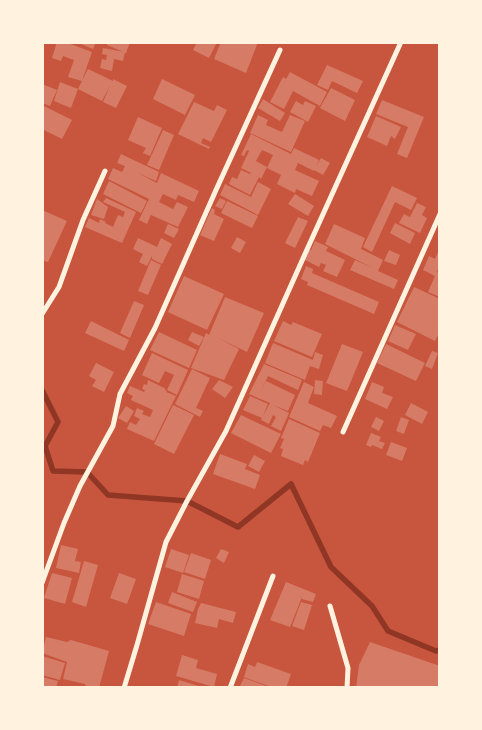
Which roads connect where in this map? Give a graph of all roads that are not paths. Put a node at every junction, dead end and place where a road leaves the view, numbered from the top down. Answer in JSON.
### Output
{"nodes":[{"id":1,"x":401,"y":42,"type":"edge"},
{"id":2,"x":280,"y":50,"type":"dead end"},
{"id":3,"x":105,"y":170,"type":"dead end"},
{"id":4,"x":440,"y":214,"type":"edge"},
{"id":5,"x":42,"y":314,"type":"edge"},
{"id":6,"x":343,"y":432,"type":"dead end"},
{"id":7,"x":272,"y":576,"type":"dead end"},
{"id":8,"x":42,"y":583,"type":"edge"},
{"id":9,"x":330,"y":606,"type":"dead end"},
{"id":10,"x":124,"y":688,"type":"edge"},
{"id":11,"x":230,"y":688,"type":"edge"},
{"id":12,"x":347,"y":688,"type":"edge"}],
"edges":[{"from":1,"to":10,"type":"street"},
{"from":2,"to":8,"type":"street"},
{"from":3,"to":5,"type":"street"},
{"from":4,"to":6,"type":"street"},
{"from":7,"to":11,"type":"street"},
{"from":9,"to":12,"type":"street"}]}
